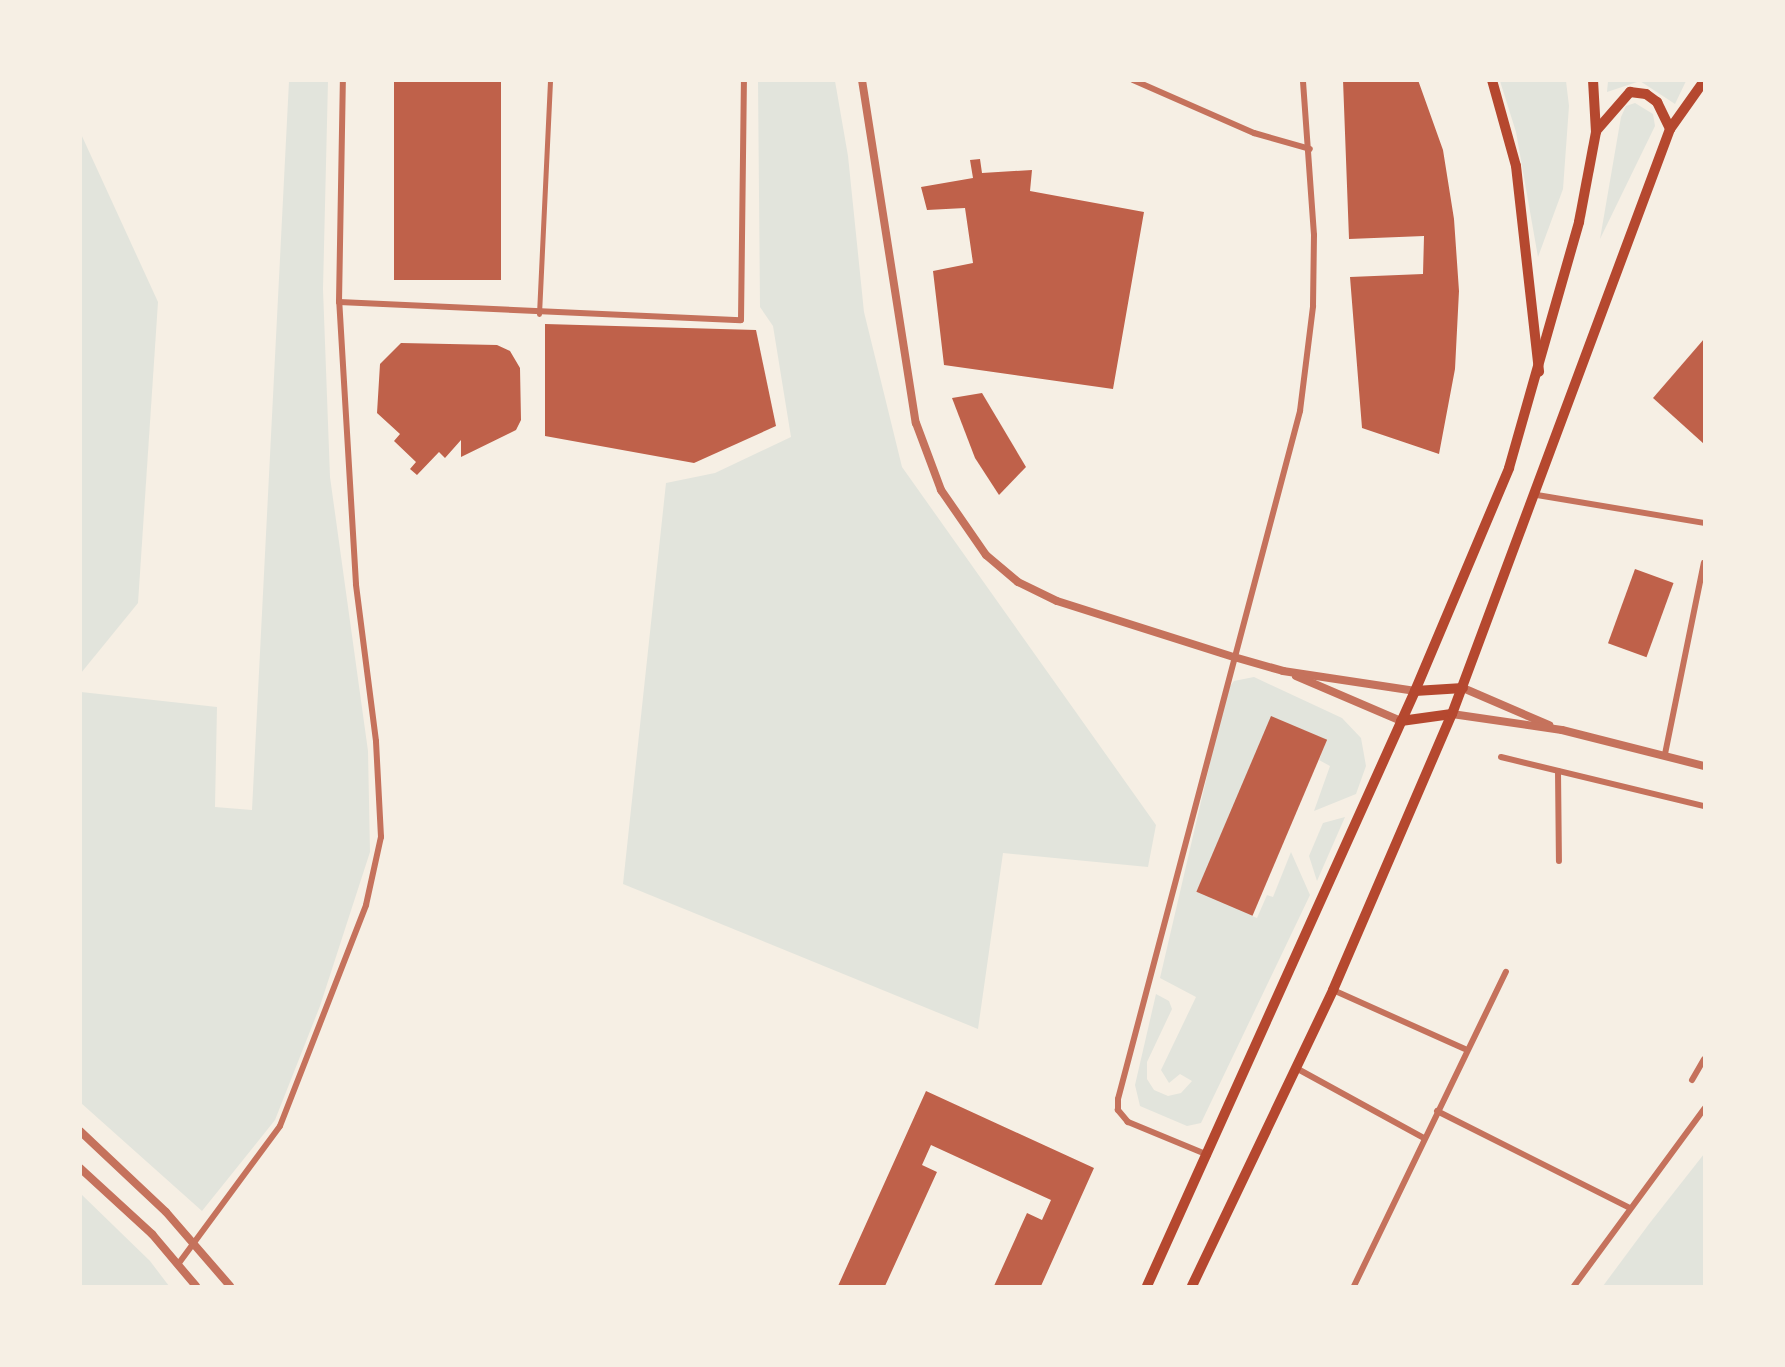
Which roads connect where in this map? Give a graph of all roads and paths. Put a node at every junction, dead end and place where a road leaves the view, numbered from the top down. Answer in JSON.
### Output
{"nodes":[{"id":1,"x":344,"y":80,"type":"edge"},
{"id":2,"x":550,"y":80,"type":"edge"},
{"id":3,"x":744,"y":80,"type":"edge"},
{"id":4,"x":862,"y":80,"type":"edge"},
{"id":5,"x":1133,"y":80,"type":"edge"},
{"id":6,"x":1303,"y":80,"type":"edge"},
{"id":7,"x":1492,"y":80,"type":"edge"},
{"id":8,"x":1593,"y":80,"type":"edge"},
{"id":9,"x":1704,"y":81,"type":"edge"},
{"id":10,"x":1670,"y":129,"type":"junction"},
{"id":11,"x":1596,"y":132,"type":"junction"},
{"id":12,"x":1310,"y":149,"type":"junction"},
{"id":13,"x":339,"y":302,"type":"junction"},
{"id":14,"x":539,"y":314,"type":"junction"},
{"id":15,"x":1539,"y":372,"type":"junction"},
{"id":16,"x":1537,"y":495,"type":"junction"},
{"id":17,"x":1704,"y":523,"type":"edge"},
{"id":18,"x":1704,"y":564,"type":"edge"},
{"id":19,"x":1234,"y":657,"type":"junction"},
{"id":20,"x":1283,"y":671,"type":"junction"},
{"id":21,"x":1463,"y":688,"type":"junction"},
{"id":22,"x":1415,"y":691,"type":"junction"},
{"id":23,"x":1452,"y":714,"type":"junction"},
{"id":24,"x":1401,"y":721,"type":"junction"},
{"id":25,"x":1562,"y":730,"type":"junction"},
{"id":26,"x":1665,"y":754,"type":"junction"},
{"id":27,"x":1501,"y":757,"type":"dead end"},
{"id":28,"x":1704,"y":766,"type":"edge"},
{"id":29,"x":1558,"y":771,"type":"junction"},
{"id":30,"x":1704,"y":806,"type":"edge"},
{"id":31,"x":1559,"y":861,"type":"dead end"},
{"id":32,"x":1506,"y":972,"type":"dead end"},
{"id":33,"x":1333,"y":990,"type":"junction"},
{"id":34,"x":1467,"y":1050,"type":"junction"},
{"id":35,"x":1704,"y":1059,"type":"edge"},
{"id":36,"x":1296,"y":1068,"type":"junction"},
{"id":37,"x":1692,"y":1080,"type":"dead end"},
{"id":38,"x":1704,"y":1109,"type":"edge"},
{"id":39,"x":1437,"y":1111,"type":"junction"},
{"id":40,"x":80,"y":1131,"type":"edge"},
{"id":41,"x":1424,"y":1138,"type":"junction"},
{"id":42,"x":1209,"y":1155,"type":"junction"},
{"id":43,"x":80,"y":1168,"type":"edge"},
{"id":44,"x":1628,"y":1207,"type":"junction"},
{"id":45,"x":196,"y":1244,"type":"junction"},
{"id":46,"x":179,"y":1263,"type":"junction"},
{"id":47,"x":196,"y":1286,"type":"edge"},
{"id":48,"x":230,"y":1286,"type":"edge"},
{"id":49,"x":1147,"y":1286,"type":"edge"},
{"id":50,"x":1192,"y":1286,"type":"edge"},
{"id":51,"x":1354,"y":1286,"type":"edge"},
{"id":52,"x":1573,"y":1286,"type":"edge"}],
"edges":[{"from":1,"to":13,"type":"street"},
{"from":2,"to":14,"type":"street"},
{"from":3,"to":14,"type":"street"},
{"from":4,"to":19,"type":"street"},
{"from":5,"to":12,"type":"street"},
{"from":6,"to":12,"type":"street"},
{"from":7,"to":15,"type":"main road"},
{"from":8,"to":11,"type":"main road"},
{"from":9,"to":10,"type":"main road"},
{"from":10,"to":11,"type":"main road"},
{"from":10,"to":16,"type":"main road"},
{"from":11,"to":15,"type":"main road"},
{"from":12,"to":19,"type":"street"},
{"from":13,"to":14,"type":"street"},
{"from":13,"to":45,"type":"street"},
{"from":15,"to":22,"type":"main road"},
{"from":16,"to":17,"type":"street"},
{"from":16,"to":21,"type":"main road"},
{"from":18,"to":26,"type":"street"},
{"from":19,"to":20,"type":"street"},
{"from":19,"to":42,"type":"street"},
{"from":20,"to":22,"type":"street"},
{"from":20,"to":24,"type":"street"},
{"from":21,"to":22,"type":"main road"},
{"from":21,"to":23,"type":"main road"},
{"from":21,"to":25,"type":"street"},
{"from":22,"to":24,"type":"main road"},
{"from":23,"to":24,"type":"main road"},
{"from":23,"to":25,"type":"street"},
{"from":23,"to":33,"type":"main road"},
{"from":24,"to":42,"type":"main road"},
{"from":25,"to":26,"type":"street"},
{"from":26,"to":28,"type":"street"},
{"from":27,"to":29,"type":"street"},
{"from":29,"to":30,"type":"street"},
{"from":29,"to":31,"type":"street"},
{"from":32,"to":34,"type":"street"},
{"from":33,"to":34,"type":"street"},
{"from":33,"to":36,"type":"main road"},
{"from":34,"to":39,"type":"street"},
{"from":35,"to":37,"type":"street"},
{"from":36,"to":41,"type":"street"},
{"from":36,"to":50,"type":"main road"},
{"from":38,"to":44,"type":"street"},
{"from":39,"to":41,"type":"street"},
{"from":39,"to":44,"type":"street"},
{"from":40,"to":45,"type":"street"},
{"from":41,"to":51,"type":"street"},
{"from":42,"to":49,"type":"main road"},
{"from":43,"to":46,"type":"street"},
{"from":44,"to":52,"type":"street"},
{"from":45,"to":46,"type":"street"},
{"from":45,"to":48,"type":"street"},
{"from":46,"to":47,"type":"street"}]}
